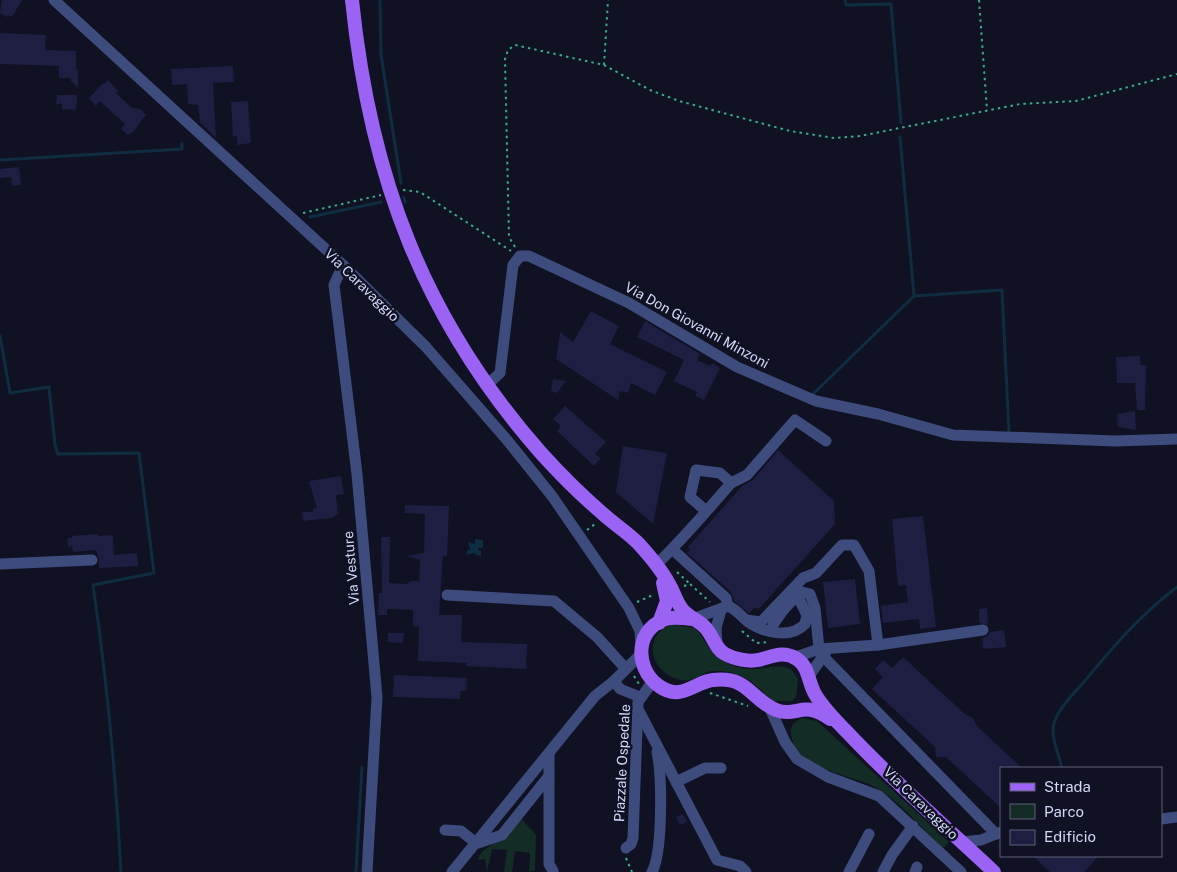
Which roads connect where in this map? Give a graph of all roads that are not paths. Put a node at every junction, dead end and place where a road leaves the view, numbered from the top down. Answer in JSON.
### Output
{"nodes":[{"id":1,"x":54,"y":0,"type":"edge"},
{"id":2,"x":352,"y":0,"type":"edge"},
{"id":3,"x":343,"y":265,"type":"junction"},
{"id":4,"x":487,"y":385,"type":"junction"},
{"id":5,"x":1177,"y":439,"type":"edge"},
{"id":6,"x":826,"y":441,"type":"dead end"},
{"id":7,"x":731,"y":483,"type":"junction"},
{"id":8,"x":706,"y":511,"type":"junction"},
{"id":9,"x":663,"y":559,"type":"junction"},
{"id":10,"x":92,"y":560,"type":"dead end"},
{"id":11,"x":0,"y":564,"type":"edge"},
{"id":12,"x":447,"y":595,"type":"dead end"},
{"id":13,"x":628,"y":608,"type":"junction"},
{"id":14,"x":725,"y":608,"type":"junction"},
{"id":15,"x":693,"y":620,"type":"junction"},
{"id":16,"x":750,"y":622,"type":"junction"},
{"id":17,"x":658,"y":624,"type":"junction"},
{"id":18,"x":773,"y":625,"type":"junction"},
{"id":19,"x":983,"y":630,"type":"dead end"},
{"id":20,"x":878,"y":644,"type":"junction"},
{"id":21,"x":719,"y":649,"type":"junction"},
{"id":22,"x":640,"y":650,"type":"junction"},
{"id":23,"x":821,"y":651,"type":"junction"},
{"id":24,"x":790,"y":656,"type":"junction"},
{"id":25,"x":626,"y":669,"type":"junction"},
{"id":26,"x":810,"y":680,"type":"junction"},
{"id":27,"x":614,"y":681,"type":"junction"},
{"id":28,"x":653,"y":681,"type":"junction"},
{"id":29,"x":640,"y":697,"type":"junction"},
{"id":30,"x":769,"y":706,"type":"junction"},
{"id":31,"x":638,"y":709,"type":"junction"},
{"id":32,"x":794,"y":710,"type":"junction"},
{"id":33,"x":848,"y":734,"type":"junction"},
{"id":34,"x":654,"y":738,"type":"junction"},
{"id":35,"x":785,"y":742,"type":"junction"},
{"id":36,"x":550,"y":754,"type":"junction"},
{"id":37,"x":721,"y":768,"type":"dead end"},
{"id":38,"x":549,"y":776,"type":"junction"},
{"id":39,"x":676,"y":781,"type":"junction"},
{"id":40,"x":660,"y":783,"type":"junction"},
{"id":41,"x":1177,"y":817,"type":"edge"},
{"id":42,"x":1162,"y":819,"type":"edge"},
{"id":43,"x":913,"y":826,"type":"junction"},
{"id":44,"x":445,"y":830,"type":"dead end"},
{"id":45,"x":998,"y":833,"type":"edge"},
{"id":46,"x":869,"y":834,"type":"dead end"},
{"id":47,"x":980,"y":840,"type":"junction"},
{"id":48,"x":962,"y":842,"type":"junction"},
{"id":49,"x":476,"y":843,"type":"junction"},
{"id":50,"x":626,"y":852,"type":"road end"},
{"id":51,"x":974,"y":854,"type":"junction"},
{"id":52,"x":455,"y":870,"type":"edge"},
{"id":53,"x":553,"y":871,"type":"dead end"},
{"id":54,"x":368,"y":872,"type":"edge"},
{"id":55,"x":652,"y":872,"type":"edge"},
{"id":56,"x":746,"y":872,"type":"edge"},
{"id":57,"x":848,"y":872,"type":"edge"},
{"id":58,"x":883,"y":872,"type":"edge"},
{"id":59,"x":961,"y":872,"type":"edge"},
{"id":60,"x":994,"y":872,"type":"edge"}],
"edges":[{"from":1,"to":3,"type":"street","name":"Via Caravaggio"},
{"from":2,"to":4,"type":"main road"},
{"from":3,"to":13,"type":"street","name":"Via Caravaggio"},
{"from":3,"to":54,"type":"street","name":"Via Vesture"},
{"from":4,"to":5,"type":"street","name":"Via Don Giovanni Minzoni"},
{"from":4,"to":9,"type":"main road"},
{"from":6,"to":7,"type":"street"},
{"from":7,"to":8,"type":"street"},
{"from":7,"to":8,"type":"street"},
{"from":8,"to":9,"type":"street"},
{"from":9,"to":14,"type":"street"},
{"from":9,"to":15,"type":"main road"},
{"from":9,"to":17,"type":"main road"},
{"from":10,"to":11,"type":"street"},
{"from":12,"to":25,"type":"street"},
{"from":13,"to":17,"type":"street","name":"Via Caravaggio"},
{"from":13,"to":22,"type":"street","name":"Via Caravaggio"},
{"from":14,"to":15,"type":"street"},
{"from":14,"to":16,"type":"street"},
{"from":14,"to":21,"type":"street"},
{"from":15,"to":17,"type":"main road"},
{"from":15,"to":21,"type":"main road"},
{"from":16,"to":18,"type":"street"},
{"from":16,"to":18,"type":"street"},
{"from":16,"to":20,"type":"street"},
{"from":17,"to":22,"type":"main road"},
{"from":18,"to":23,"type":"street"},
{"from":19,"to":20,"type":"street"},
{"from":20,"to":23,"type":"street"},
{"from":21,"to":24,"type":"main road"},
{"from":22,"to":25,"type":"street","name":"Piazzale Ospedale"},
{"from":22,"to":28,"type":"main road","name":"Via Caravaggio"},
{"from":23,"to":24,"type":"street"},
{"from":23,"to":26,"type":"street"},
{"from":23,"to":45,"type":"street"},
{"from":24,"to":26,"type":"main road","name":"Via Caravaggio"},
{"from":25,"to":27,"type":"street","name":"Piazzale Ospedale"},
{"from":26,"to":32,"type":"main road"},
{"from":26,"to":33,"type":"main road","name":"Via Caravaggio"},
{"from":27,"to":29,"type":"street"},
{"from":27,"to":36,"type":"street","name":"Piazzale Ospedale"},
{"from":28,"to":29,"type":"street","name":"Piazzale Ospedale"},
{"from":28,"to":30,"type":"main road"},
{"from":29,"to":31,"type":"street","name":"Piazzale Ospedale"},
{"from":30,"to":32,"type":"main road","name":"Via Caravaggio"},
{"from":30,"to":35,"type":"street"},
{"from":31,"to":34,"type":"street"},
{"from":31,"to":50,"type":"street","name":"Piazzale Ospedale"},
{"from":32,"to":33,"type":"main road","name":"Via Caravaggio"},
{"from":32,"to":35,"type":"street"},
{"from":33,"to":48,"type":"main road","name":"Via Caravaggio"},
{"from":34,"to":39,"type":"street"},
{"from":34,"to":40,"type":"street"},
{"from":35,"to":43,"type":"street"},
{"from":36,"to":38,"type":"street"},
{"from":36,"to":49,"type":"street","name":"Piazzale Ospedale"},
{"from":37,"to":39,"type":"street"},
{"from":38,"to":49,"type":"street"},
{"from":38,"to":53,"type":"street"},
{"from":39,"to":40,"type":"street"},
{"from":39,"to":56,"type":"street"},
{"from":40,"to":55,"type":"street"},
{"from":41,"to":42,"type":"street"},
{"from":43,"to":58,"type":"street"},
{"from":43,"to":59,"type":"street"},
{"from":44,"to":49,"type":"street"},
{"from":45,"to":47,"type":"street"},
{"from":46,"to":57,"type":"street"},
{"from":47,"to":48,"type":"street"},
{"from":47,"to":51,"type":"street"},
{"from":48,"to":51,"type":"main road","name":"Via Caravaggio"},
{"from":49,"to":52,"type":"street","name":"Piazzale Ospedale"},
{"from":51,"to":60,"type":"main road","name":"Via Caravaggio"}]}
